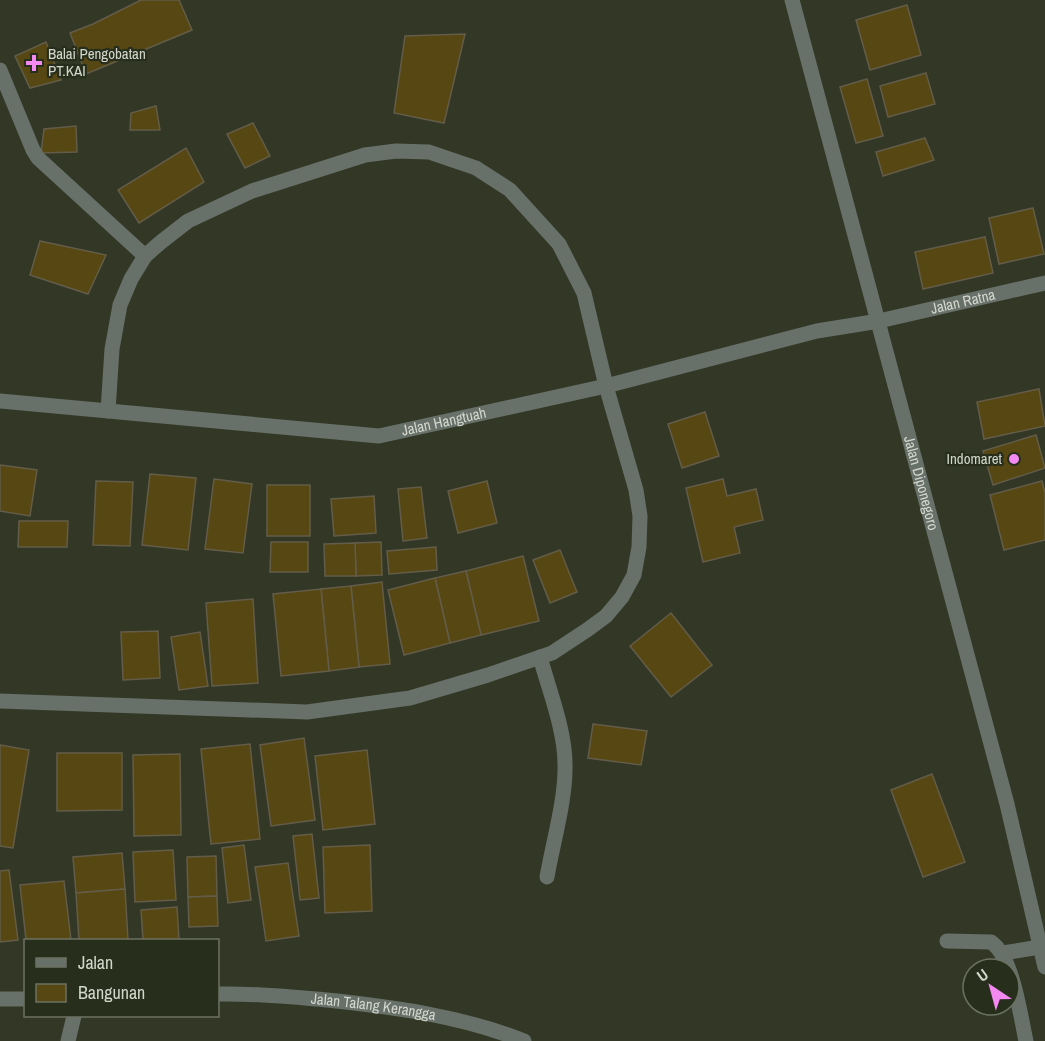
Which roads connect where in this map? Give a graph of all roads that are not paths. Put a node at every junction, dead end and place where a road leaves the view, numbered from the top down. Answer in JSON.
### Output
{"nodes":[{"id":1,"x":792,"y":0,"type":"edge"},
{"id":2,"x":0,"y":70,"type":"edge"},
{"id":3,"x":145,"y":256,"type":"junction"},
{"id":4,"x":1045,"y":283,"type":"edge"},
{"id":5,"x":879,"y":321,"type":"junction"},
{"id":6,"x":606,"y":386,"type":"junction"},
{"id":7,"x":0,"y":401,"type":"edge"},
{"id":8,"x":108,"y":411,"type":"junction"},
{"id":9,"x":540,"y":657,"type":"junction"},
{"id":10,"x":0,"y":701,"type":"edge"},
{"id":11,"x":547,"y":877,"type":"dead end"},
{"id":12,"x":947,"y":940,"type":"dead end"},
{"id":13,"x":1040,"y":947,"type":"junction"},
{"id":14,"x":1003,"y":953,"type":"junction"},
{"id":15,"x":1045,"y":968,"type":"edge"},
{"id":16,"x":219,"y":994,"type":"edge"},
{"id":17,"x":0,"y":999,"type":"edge"},
{"id":18,"x":24,"y":999,"type":"edge"},
{"id":19,"x":74,"y":1017,"type":"edge"},
{"id":20,"x":68,"y":1041,"type":"edge"},
{"id":21,"x":524,"y":1041,"type":"edge"},
{"id":22,"x":1026,"y":1041,"type":"edge"}],
"edges":[{"from":1,"to":5,"type":"street","name":"Jalan Diponegoro"},
{"from":2,"to":3,"type":"street"},
{"from":3,"to":6,"type":"street"},
{"from":3,"to":8,"type":"street"},
{"from":4,"to":5,"type":"street","name":"Jalan Ratna"},
{"from":5,"to":6,"type":"street","name":"Jalan Hangtuah"},
{"from":5,"to":13,"type":"street","name":"Jalan Diponegoro"},
{"from":6,"to":8,"type":"street","name":"Jalan Hangtuah"},
{"from":6,"to":9,"type":"street"},
{"from":7,"to":8,"type":"street","name":"Jalan Hangtuah"},
{"from":9,"to":10,"type":"street"},
{"from":9,"to":11,"type":"street"},
{"from":12,"to":14,"type":"street"},
{"from":13,"to":14,"type":"street"},
{"from":13,"to":15,"type":"street","name":"Jalan Diponegoro"},
{"from":14,"to":22,"type":"street"},
{"from":16,"to":21,"type":"street","name":"Jalan Talang Kerangga"},
{"from":17,"to":18,"type":"street"},
{"from":19,"to":20,"type":"street"}]}
